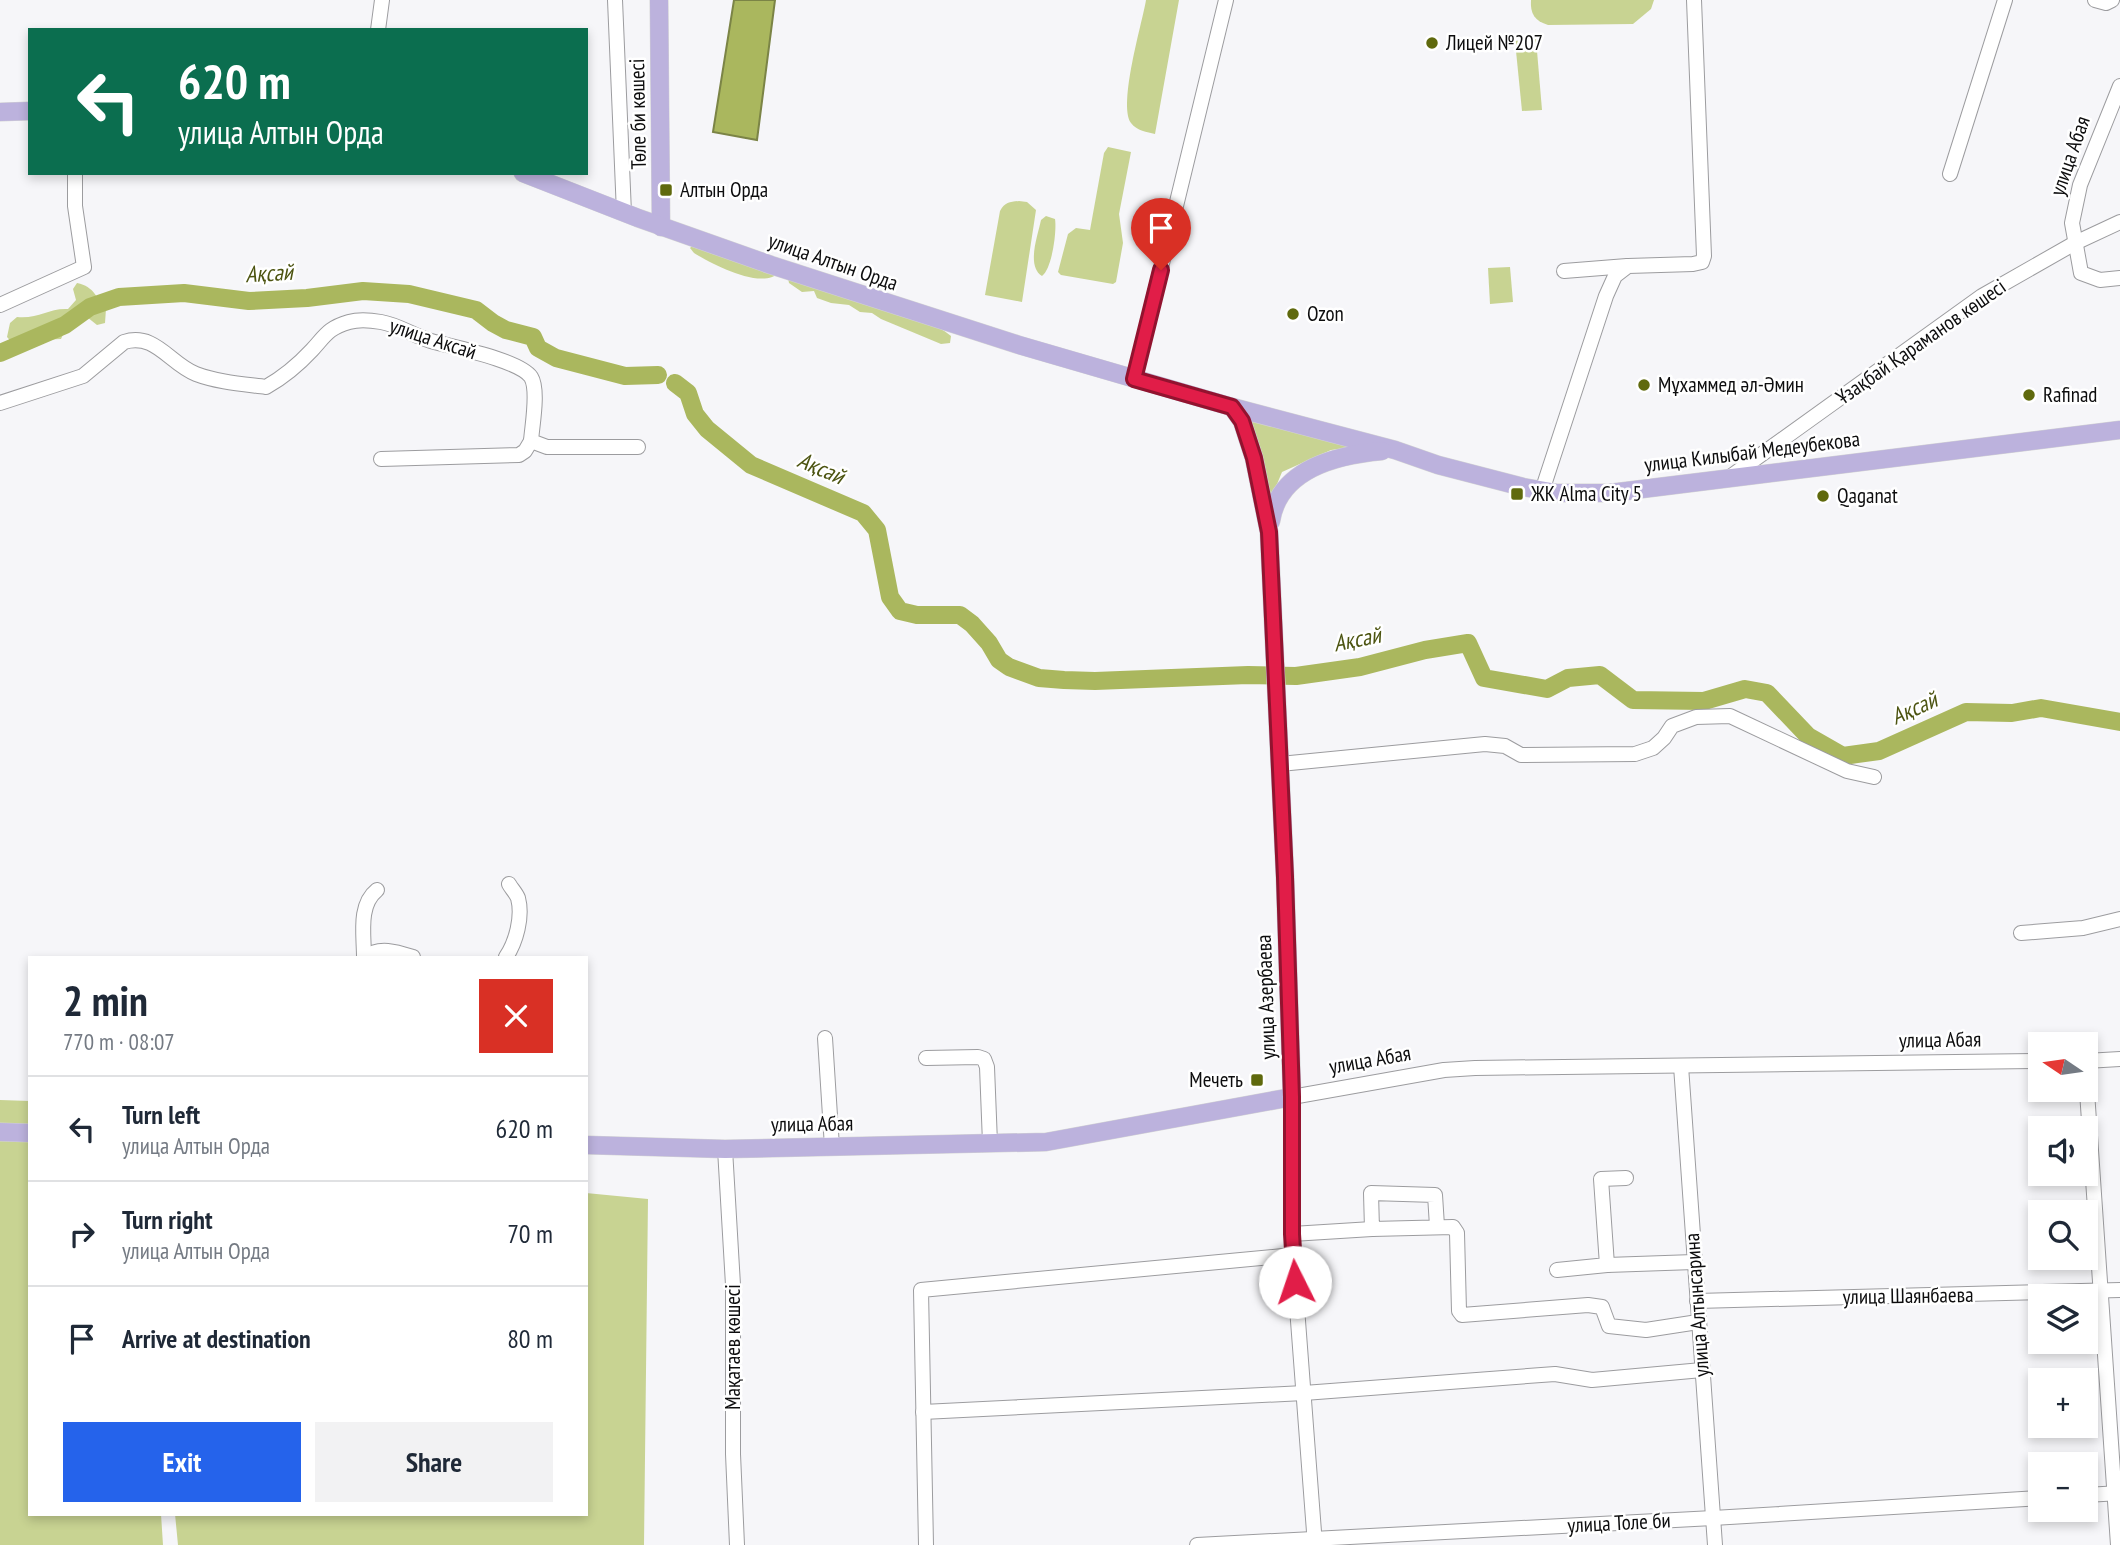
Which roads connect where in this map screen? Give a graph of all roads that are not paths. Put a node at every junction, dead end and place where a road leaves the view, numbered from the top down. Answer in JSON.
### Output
{"nodes":[{"id":1,"x":383,"y":0,"type":"edge"},
{"id":2,"x":615,"y":0,"type":"edge"},
{"id":3,"x":659,"y":0,"type":"edge"},
{"id":4,"x":1226,"y":0,"type":"edge"},
{"id":5,"x":1694,"y":0,"type":"edge"},
{"id":6,"x":2005,"y":0,"type":"edge"},
{"id":7,"x":2095,"y":0,"type":"edge"},
{"id":8,"x":2112,"y":0,"type":"edge"},
{"id":9,"x":378,"y":28,"type":"edge"},
{"id":10,"x":2120,"y":86,"type":"edge"},
{"id":11,"x":28,"y":111,"type":"edge"},
{"id":12,"x":0,"y":112,"type":"edge"},
{"id":13,"x":1950,"y":174,"type":"dead end"},
{"id":14,"x":75,"y":175,"type":"edge"},
{"id":15,"x":528,"y":175,"type":"edge"},
{"id":16,"x":624,"y":213,"type":"junction"},
{"id":17,"x":2120,"y":222,"type":"edge"},
{"id":18,"x":662,"y":227,"type":"junction"},
{"id":19,"x":2075,"y":243,"type":"junction"},
{"id":20,"x":1628,"y":266,"type":"junction"},
{"id":21,"x":1564,"y":271,"type":"dead end"},
{"id":22,"x":2120,"y":278,"type":"edge"},
{"id":23,"x":0,"y":305,"type":"edge"},
{"id":24,"x":1134,"y":379,"type":"junction"},
{"id":25,"x":0,"y":403,"type":"edge"},
{"id":26,"x":1232,"y":407,"type":"junction"},
{"id":27,"x":2120,"y":430,"type":"edge"},
{"id":28,"x":531,"y":441,"type":"junction"},
{"id":29,"x":638,"y":447,"type":"dead end"},
{"id":30,"x":1395,"y":450,"type":"junction"},
{"id":31,"x":381,"y":459,"type":"dead end"},
{"id":32,"x":1731,"y":477,"type":"junction"},
{"id":33,"x":1542,"y":491,"type":"junction"},
{"id":34,"x":1269,"y":532,"type":"junction"},
{"id":35,"x":1280,"y":764,"type":"junction"},
{"id":36,"x":1874,"y":777,"type":"dead end"},
{"id":37,"x":509,"y":884,"type":"dead end"},
{"id":38,"x":377,"y":890,"type":"dead end"},
{"id":39,"x":2120,"y":919,"type":"edge"},
{"id":40,"x":2021,"y":933,"type":"dead end"},
{"id":41,"x":365,"y":956,"type":"edge"},
{"id":42,"x":366,"y":956,"type":"edge"},
{"id":43,"x":408,"y":956,"type":"edge"},
{"id":44,"x":507,"y":956,"type":"edge"},
{"id":45,"x":825,"y":1038,"type":"dead end"},
{"id":46,"x":926,"y":1058,"type":"dead end"},
{"id":47,"x":2120,"y":1059,"type":"edge"},
{"id":48,"x":2098,"y":1060,"type":"edge"},
{"id":49,"x":2028,"y":1061,"type":"edge"},
{"id":50,"x":1681,"y":1066,"type":"junction"},
{"id":51,"x":1292,"y":1097,"type":"junction"},
{"id":52,"x":2088,"y":1102,"type":"edge"},
{"id":53,"x":0,"y":1132,"type":"edge"},
{"id":54,"x":28,"y":1133,"type":"edge"},
{"id":55,"x":990,"y":1143,"type":"junction"},
{"id":56,"x":588,"y":1145,"type":"edge"},
{"id":57,"x":832,"y":1147,"type":"junction"},
{"id":58,"x":725,"y":1149,"type":"junction"},
{"id":59,"x":1626,"y":1178,"type":"dead end"},
{"id":60,"x":1437,"y":1226,"type":"junction"},
{"id":61,"x":1372,"y":1229,"type":"junction"},
{"id":62,"x":1292,"y":1234,"type":"junction"},
{"id":63,"x":1293,"y":1255,"type":"junction"},
{"id":64,"x":1694,"y":1262,"type":"junction"},
{"id":65,"x":1606,"y":1265,"type":"junction"},
{"id":66,"x":1557,"y":1270,"type":"dead end"},
{"id":67,"x":2120,"y":1290,"type":"edge"},
{"id":68,"x":2099,"y":1291,"type":"junction"},
{"id":69,"x":1697,"y":1301,"type":"junction"},
{"id":70,"x":1698,"y":1322,"type":"junction"},
{"id":71,"x":1702,"y":1370,"type":"junction"},
{"id":72,"x":1304,"y":1393,"type":"junction"},
{"id":73,"x":923,"y":1412,"type":"junction"},
{"id":74,"x":2117,"y":1494,"type":"edge"},
{"id":75,"x":2098,"y":1495,"type":"edge"},
{"id":76,"x":2028,"y":1499,"type":"edge"},
{"id":77,"x":1713,"y":1518,"type":"junction"},
{"id":78,"x":1314,"y":1542,"type":"edge"},
{"id":79,"x":737,"y":1545,"type":"edge"},
{"id":80,"x":926,"y":1545,"type":"edge"},
{"id":81,"x":1197,"y":1545,"type":"edge"},
{"id":82,"x":1715,"y":1545,"type":"edge"},
{"id":83,"x":2118,"y":1545,"type":"edge"}],
"edges":[{"from":1,"to":9,"type":"street"},
{"from":2,"to":16,"type":"street","name":"Төле би көшесі"},
{"from":3,"to":18,"type":"main road","name":"Төле би көшесі"},
{"from":4,"to":24,"type":"street"},
{"from":5,"to":20,"type":"street"},
{"from":6,"to":13,"type":"street"},
{"from":7,"to":8,"type":"street"},
{"from":10,"to":19,"type":"street","name":"улица Абая"},
{"from":11,"to":12,"type":"main road"},
{"from":14,"to":23,"type":"street"},
{"from":15,"to":16,"type":"main road","name":"улица Алтын Орда"},
{"from":16,"to":18,"type":"main road","name":"улица Алтын Орда"},
{"from":17,"to":19,"type":"street","name":"Ұзақбай Қараманов көшесі"},
{"from":18,"to":24,"type":"main road","name":"улица Алтын Орда"},
{"from":19,"to":22,"type":"street","name":"улица Абая"},
{"from":19,"to":32,"type":"street","name":"Ұзақбай Қараманов көшесі"},
{"from":20,"to":21,"type":"street"},
{"from":20,"to":33,"type":"street"},
{"from":24,"to":26,"type":"main road","name":"улица Алтын Орда"},
{"from":25,"to":28,"type":"street","name":"улица Аксай"},
{"from":26,"to":30,"type":"main road","name":"улица Килыбай Медеубекова"},
{"from":26,"to":34,"type":"main road","name":"улица Азербаева"},
{"from":27,"to":32,"type":"main road","name":"улица Килыбай Медеубекова"},
{"from":28,"to":29,"type":"street"},
{"from":28,"to":31,"type":"street"},
{"from":30,"to":33,"type":"main road","name":"улица Килыбай Медеубекова"},
{"from":30,"to":34,"type":"main road","name":"улица Азербаева"},
{"from":32,"to":33,"type":"main road","name":"улица Килыбай Медеубекова"},
{"from":34,"to":35,"type":"main road","name":"улица Азербаева"},
{"from":35,"to":36,"type":"street"},
{"from":35,"to":51,"type":"main road","name":"улица Азербаева"},
{"from":37,"to":44,"type":"street"},
{"from":38,"to":41,"type":"street"},
{"from":39,"to":40,"type":"street"},
{"from":42,"to":43,"type":"street"},
{"from":45,"to":57,"type":"street"},
{"from":46,"to":55,"type":"street"},
{"from":47,"to":48,"type":"street"},
{"from":49,"to":50,"type":"street","name":"улица Абая"},
{"from":50,"to":51,"type":"street","name":"улица Абая"},
{"from":50,"to":64,"type":"street","name":"улица Алтынсарина"},
{"from":51,"to":55,"type":"main road","name":"улица Абая"},
{"from":51,"to":62,"type":"street","name":"улица Азербаева"},
{"from":52,"to":68,"type":"street"},
{"from":53,"to":54,"type":"main road"},
{"from":55,"to":57,"type":"main road","name":"улица Абая"},
{"from":56,"to":58,"type":"main road","name":"улица Абая"},
{"from":57,"to":58,"type":"main road","name":"улица Абая"},
{"from":58,"to":79,"type":"street","name":"Мақатаев көшесі"},
{"from":59,"to":65,"type":"street"},
{"from":60,"to":61,"type":"street"},
{"from":60,"to":61,"type":"street"},
{"from":60,"to":70,"type":"street"},
{"from":61,"to":62,"type":"street"},
{"from":62,"to":63,"type":"street","name":"улица Азербаева"},
{"from":63,"to":72,"type":"street","name":"улица Азербаева"},
{"from":63,"to":73,"type":"street"},
{"from":64,"to":65,"type":"street"},
{"from":64,"to":69,"type":"street","name":"улица Алтынсарина"},
{"from":65,"to":66,"type":"street"},
{"from":67,"to":68,"type":"street","name":"улица Шаянбаева"},
{"from":68,"to":69,"type":"street","name":"улица Шаянбаева"},
{"from":68,"to":74,"type":"street"},
{"from":69,"to":70,"type":"street","name":"улица Алтынсарина"},
{"from":70,"to":71,"type":"street","name":"улица Алтынсарина"},
{"from":71,"to":72,"type":"street"},
{"from":71,"to":77,"type":"street","name":"улица Алтынсарина"},
{"from":72,"to":73,"type":"street"},
{"from":72,"to":78,"type":"street","name":"улица Азербаева"},
{"from":73,"to":80,"type":"street"},
{"from":74,"to":75,"type":"street"},
{"from":74,"to":83,"type":"street"},
{"from":76,"to":77,"type":"street","name":"улица Толе би"},
{"from":77,"to":78,"type":"street","name":"улица Толе би"},
{"from":77,"to":82,"type":"street","name":"улица Алтынсарина"},
{"from":78,"to":81,"type":"street","name":"улица Толе би"}]}
